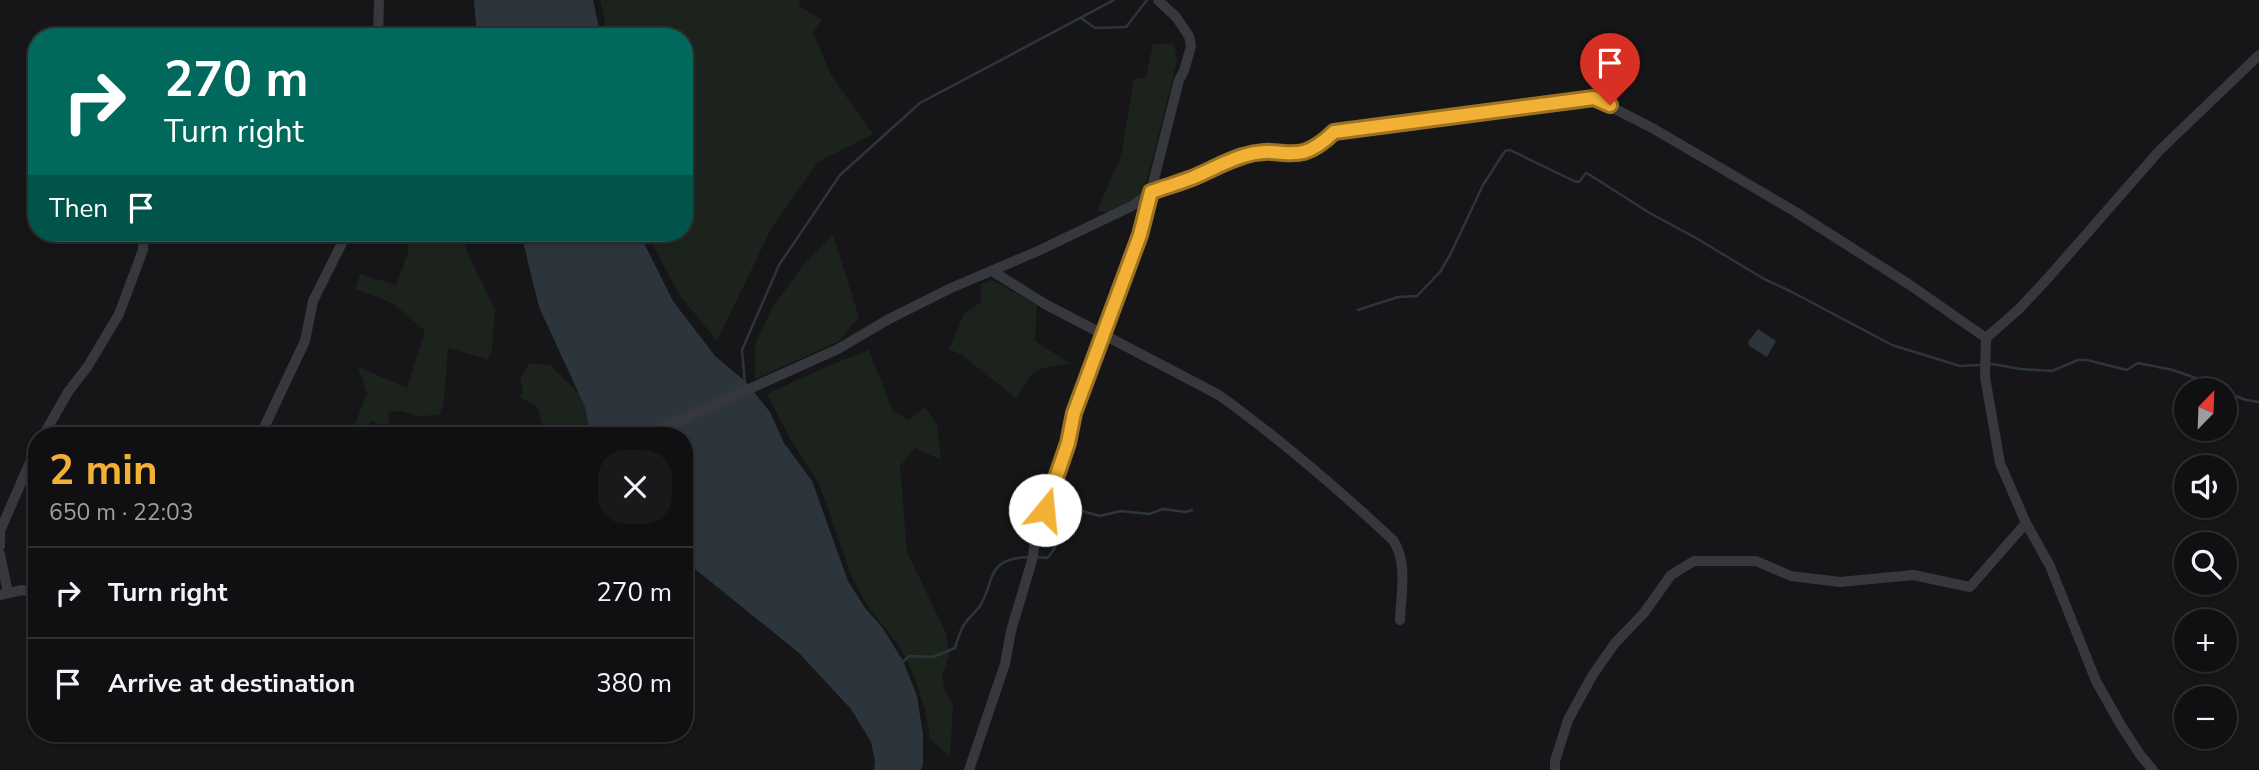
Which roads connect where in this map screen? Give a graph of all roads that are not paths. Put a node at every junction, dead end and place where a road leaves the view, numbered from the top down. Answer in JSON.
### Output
{"nodes":[{"id":1,"x":379,"y":0,"type":"edge"},
{"id":2,"x":1158,"y":0,"type":"edge"},
{"id":3,"x":378,"y":28,"type":"edge"},
{"id":4,"x":2259,"y":55,"type":"edge"},
{"id":5,"x":1151,"y":192,"type":"junction"},
{"id":6,"x":143,"y":242,"type":"edge"},
{"id":7,"x":342,"y":242,"type":"edge"},
{"id":8,"x":992,"y":271,"type":"junction"},
{"id":9,"x":1102,"y":334,"type":"junction"},
{"id":10,"x":1986,"y":338,"type":"junction"},
{"id":11,"x":48,"y":427,"type":"edge"},
{"id":12,"x":264,"y":427,"type":"edge"},
{"id":13,"x":665,"y":427,"type":"edge"},
{"id":14,"x":28,"y":467,"type":"edge"},
{"id":15,"x":2026,"y":523,"type":"junction"},
{"id":16,"x":0,"y":531,"type":"edge"},
{"id":17,"x":0,"y":547,"type":"edge"},
{"id":18,"x":0,"y":554,"type":"edge"},
{"id":19,"x":28,"y":591,"type":"edge"},
{"id":20,"x":4,"y":594,"type":"edge"},
{"id":21,"x":1400,"y":620,"type":"dead end"},
{"id":22,"x":969,"y":770,"type":"edge"},
{"id":23,"x":1555,"y":770,"type":"edge"},
{"id":24,"x":2153,"y":770,"type":"edge"}],
"edges":[{"from":1,"to":3,"type":"street"},
{"from":2,"to":5,"type":"street"},
{"from":4,"to":10,"type":"street"},
{"from":5,"to":8,"type":"street"},
{"from":5,"to":9,"type":"street"},
{"from":5,"to":10,"type":"street"},
{"from":6,"to":11,"type":"street"},
{"from":7,"to":12,"type":"street"},
{"from":8,"to":9,"type":"street"},
{"from":8,"to":13,"type":"street"},
{"from":9,"to":21,"type":"street"},
{"from":9,"to":22,"type":"street"},
{"from":10,"to":15,"type":"street"},
{"from":14,"to":16,"type":"street"},
{"from":15,"to":23,"type":"street"},
{"from":15,"to":24,"type":"street"},
{"from":16,"to":17,"type":"street"},
{"from":18,"to":20,"type":"street"},
{"from":19,"to":20,"type":"street"}]}
